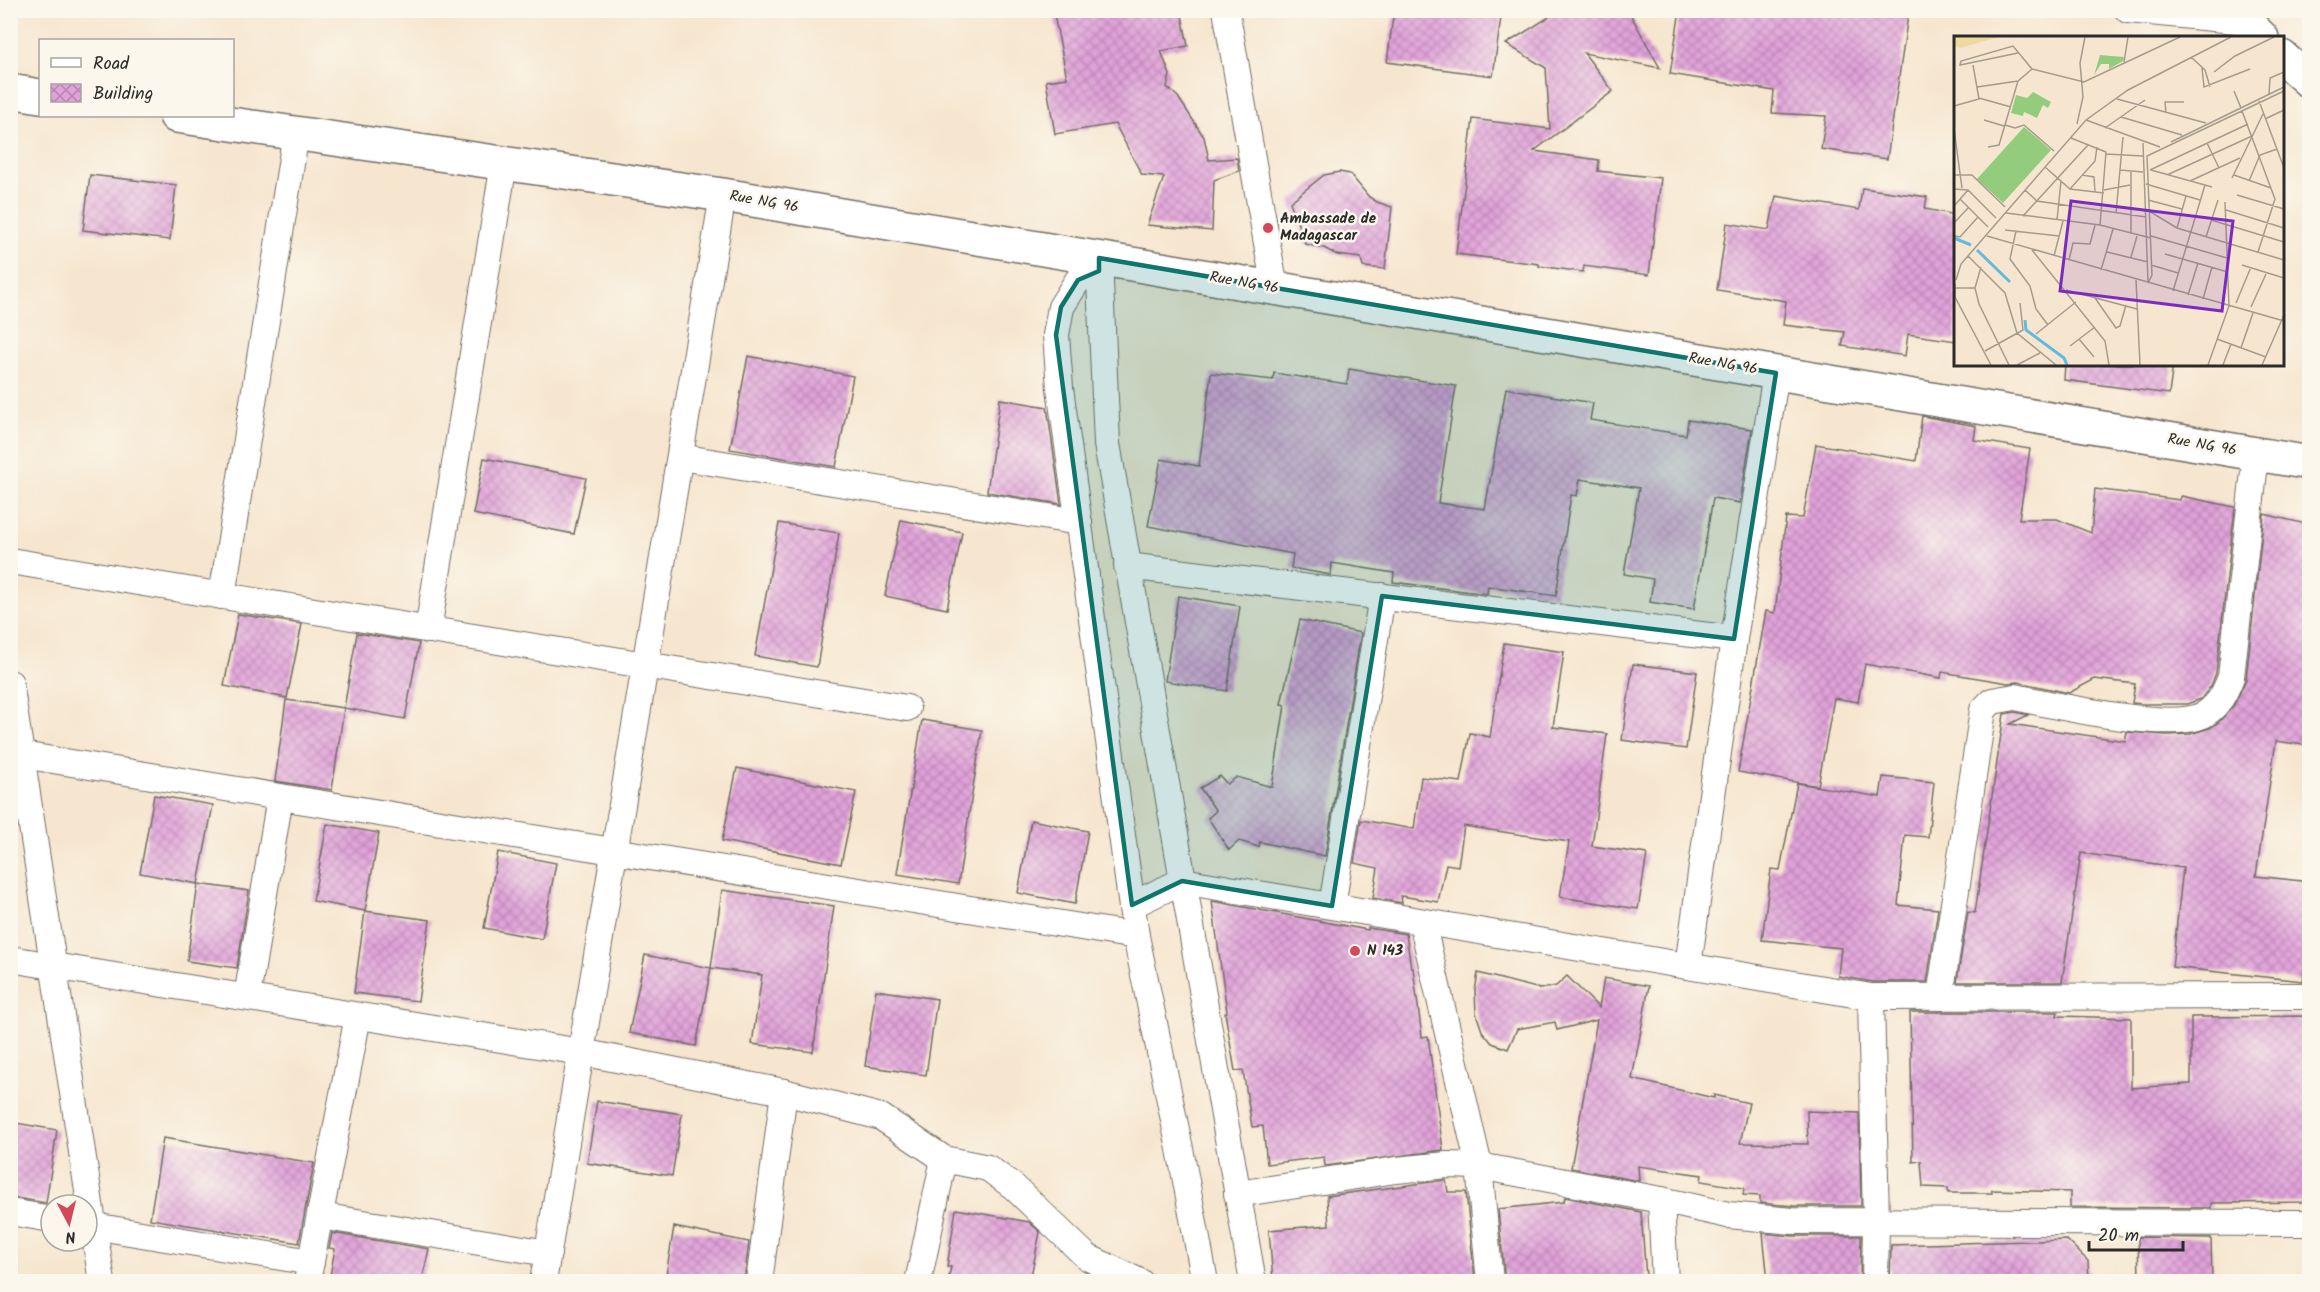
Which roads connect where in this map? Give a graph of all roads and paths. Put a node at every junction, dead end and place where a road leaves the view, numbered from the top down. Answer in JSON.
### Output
{"nodes":[{"id":1,"x":1226,"y":10,"type":"edge"},
{"id":2,"x":2128,"y":10,"type":"edge"},
{"id":3,"x":2247,"y":23,"type":"edge"},
{"id":4,"x":2284,"y":58,"type":"edge"},
{"id":5,"x":2310,"y":82,"type":"edge"},
{"id":6,"x":10,"y":91,"type":"edge"},
{"id":7,"x":39,"y":96,"type":"edge"},
{"id":8,"x":183,"y":117,"type":"edge"},
{"id":9,"x":296,"y":133,"type":"junction"},
{"id":10,"x":504,"y":163,"type":"junction"},
{"id":11,"x":723,"y":195,"type":"junction"},
{"id":12,"x":1099,"y":265,"type":"junction"},
{"id":13,"x":1275,"y":289,"type":"junction"},
{"id":14,"x":1776,"y":373,"type":"junction"},
{"id":15,"x":2256,"y":454,"type":"junction"},
{"id":16,"x":680,"y":457,"type":"junction"},
{"id":17,"x":2310,"y":463,"type":"edge"},
{"id":18,"x":1078,"y":522,"type":"junction"},
{"id":19,"x":10,"y":561,"type":"edge"},
{"id":20,"x":1127,"y":566,"type":"junction"},
{"id":21,"x":222,"y":596,"type":"junction"},
{"id":22,"x":1382,"y":597,"type":"junction"},
{"id":23,"x":428,"y":630,"type":"junction"},
{"id":24,"x":1734,"y":639,"type":"junction"},
{"id":25,"x":646,"y":666,"type":"junction"},
{"id":26,"x":10,"y":683,"type":"edge"},
{"id":27,"x":907,"y":708,"type":"dead end"},
{"id":28,"x":22,"y":755,"type":"junction"},
{"id":29,"x":280,"y":797,"type":"junction"},
{"id":30,"x":615,"y":851,"type":"junction"},
{"id":31,"x":1182,"y":880,"type":"junction"},
{"id":32,"x":1132,"y":905,"type":"junction"},
{"id":33,"x":1332,"y":906,"type":"junction"},
{"id":34,"x":1422,"y":922,"type":"junction"},
{"id":35,"x":1136,"y":936,"type":"junction"},
{"id":36,"x":10,"y":959,"type":"edge"},
{"id":37,"x":54,"y":966,"type":"junction"},
{"id":38,"x":1688,"y":966,"type":"junction"},
{"id":39,"x":2310,"y":996,"type":"edge"},
{"id":40,"x":247,"y":997,"type":"junction"},
{"id":41,"x":1871,"y":997,"type":"junction"},
{"id":42,"x":1940,"y":997,"type":"junction"},
{"id":43,"x":358,"y":1016,"type":"junction"},
{"id":44,"x":581,"y":1052,"type":"junction"},
{"id":45,"x":784,"y":1092,"type":"junction"},
{"id":46,"x":944,"y":1159,"type":"junction"},
{"id":47,"x":1479,"y":1166,"type":"junction"},
{"id":48,"x":86,"y":1193,"type":"edge"},
{"id":49,"x":1237,"y":1194,"type":"junction"},
{"id":50,"x":1661,"y":1200,"type":"junction"},
{"id":51,"x":10,"y":1212,"type":"edge"},
{"id":52,"x":320,"y":1216,"type":"junction"},
{"id":53,"x":39,"y":1217,"type":"edge"},
{"id":54,"x":1876,"y":1222,"type":"junction"},
{"id":55,"x":2310,"y":1223,"type":"edge"},
{"id":56,"x":99,"y":1227,"type":"edge"},
{"id":57,"x":96,"y":1253,"type":"edge"},
{"id":58,"x":548,"y":1253,"type":"junction"},
{"id":59,"x":1087,"y":1269,"type":"edge"},
{"id":60,"x":309,"y":1272,"type":"edge"},
{"id":61,"x":102,"y":1281,"type":"edge"},
{"id":62,"x":543,"y":1281,"type":"edge"},
{"id":63,"x":759,"y":1281,"type":"edge"},
{"id":64,"x":918,"y":1281,"type":"edge"},
{"id":65,"x":1140,"y":1281,"type":"edge"},
{"id":66,"x":1204,"y":1281,"type":"edge"},
{"id":67,"x":1253,"y":1281,"type":"edge"},
{"id":68,"x":1490,"y":1281,"type":"edge"},
{"id":69,"x":1665,"y":1281,"type":"edge"},
{"id":70,"x":1875,"y":1281,"type":"edge"}],
"edges":[{"from":1,"to":13,"type":"street"},
{"from":2,"to":3,"type":"street"},
{"from":4,"to":5,"type":"street"},
{"from":6,"to":7,"type":"street"},
{"from":8,"to":9,"type":"street","name":"Rue NG 96"},
{"from":9,"to":10,"type":"street","name":"Rue NG 96"},
{"from":9,"to":21,"type":"street"},
{"from":10,"to":11,"type":"street","name":"Rue NG 96"},
{"from":10,"to":23,"type":"street"},
{"from":11,"to":12,"type":"street","name":"Rue NG 96"},
{"from":11,"to":16,"type":"street"},
{"from":12,"to":13,"type":"street","name":"Rue NG 96"},
{"from":12,"to":18,"type":"street"},
{"from":12,"to":20,"type":"street"},
{"from":13,"to":14,"type":"street","name":"Rue NG 96"},
{"from":14,"to":15,"type":"street","name":"Rue NG 96"},
{"from":14,"to":24,"type":"street"},
{"from":15,"to":17,"type":"street","name":"Rue NG 96"},
{"from":15,"to":42,"type":"street"},
{"from":16,"to":18,"type":"street"},
{"from":16,"to":25,"type":"street"},
{"from":18,"to":32,"type":"street"},
{"from":19,"to":21,"type":"street"},
{"from":20,"to":22,"type":"street"},
{"from":20,"to":31,"type":"street"},
{"from":21,"to":23,"type":"street"},
{"from":22,"to":24,"type":"street"},
{"from":22,"to":33,"type":"street"},
{"from":23,"to":25,"type":"street"},
{"from":24,"to":38,"type":"street"},
{"from":25,"to":27,"type":"street"},
{"from":25,"to":30,"type":"street"},
{"from":26,"to":28,"type":"street"},
{"from":28,"to":29,"type":"street"},
{"from":28,"to":37,"type":"street"},
{"from":29,"to":30,"type":"street"},
{"from":29,"to":40,"type":"street"},
{"from":30,"to":35,"type":"street"},
{"from":30,"to":44,"type":"street"},
{"from":31,"to":32,"type":"street"},
{"from":31,"to":33,"type":"street"},
{"from":31,"to":49,"type":"street"},
{"from":32,"to":35,"type":"street"},
{"from":33,"to":34,"type":"street"},
{"from":34,"to":38,"type":"street"},
{"from":34,"to":47,"type":"street"},
{"from":35,"to":66,"type":"street"},
{"from":36,"to":37,"type":"street"},
{"from":37,"to":40,"type":"street"},
{"from":37,"to":48,"type":"street"},
{"from":38,"to":41,"type":"street"},
{"from":39,"to":42,"type":"street"},
{"from":40,"to":43,"type":"street"},
{"from":41,"to":42,"type":"street"},
{"from":41,"to":54,"type":"street"},
{"from":43,"to":44,"type":"street"},
{"from":43,"to":52,"type":"street"},
{"from":44,"to":45,"type":"street"},
{"from":44,"to":58,"type":"street"},
{"from":45,"to":46,"type":"street"},
{"from":45,"to":63,"type":"street"},
{"from":46,"to":59,"type":"street"},
{"from":46,"to":64,"type":"street"},
{"from":47,"to":49,"type":"street"},
{"from":47,"to":50,"type":"street"},
{"from":47,"to":68,"type":"street"},
{"from":49,"to":67,"type":"street"},
{"from":50,"to":54,"type":"street"},
{"from":50,"to":69,"type":"street"},
{"from":51,"to":53,"type":"street"},
{"from":52,"to":58,"type":"street"},
{"from":52,"to":60,"type":"street"},
{"from":54,"to":55,"type":"street"},
{"from":54,"to":70,"type":"street"},
{"from":56,"to":60,"type":"street"},
{"from":57,"to":61,"type":"street"},
{"from":58,"to":62,"type":"street"},
{"from":59,"to":65,"type":"street"}]}
